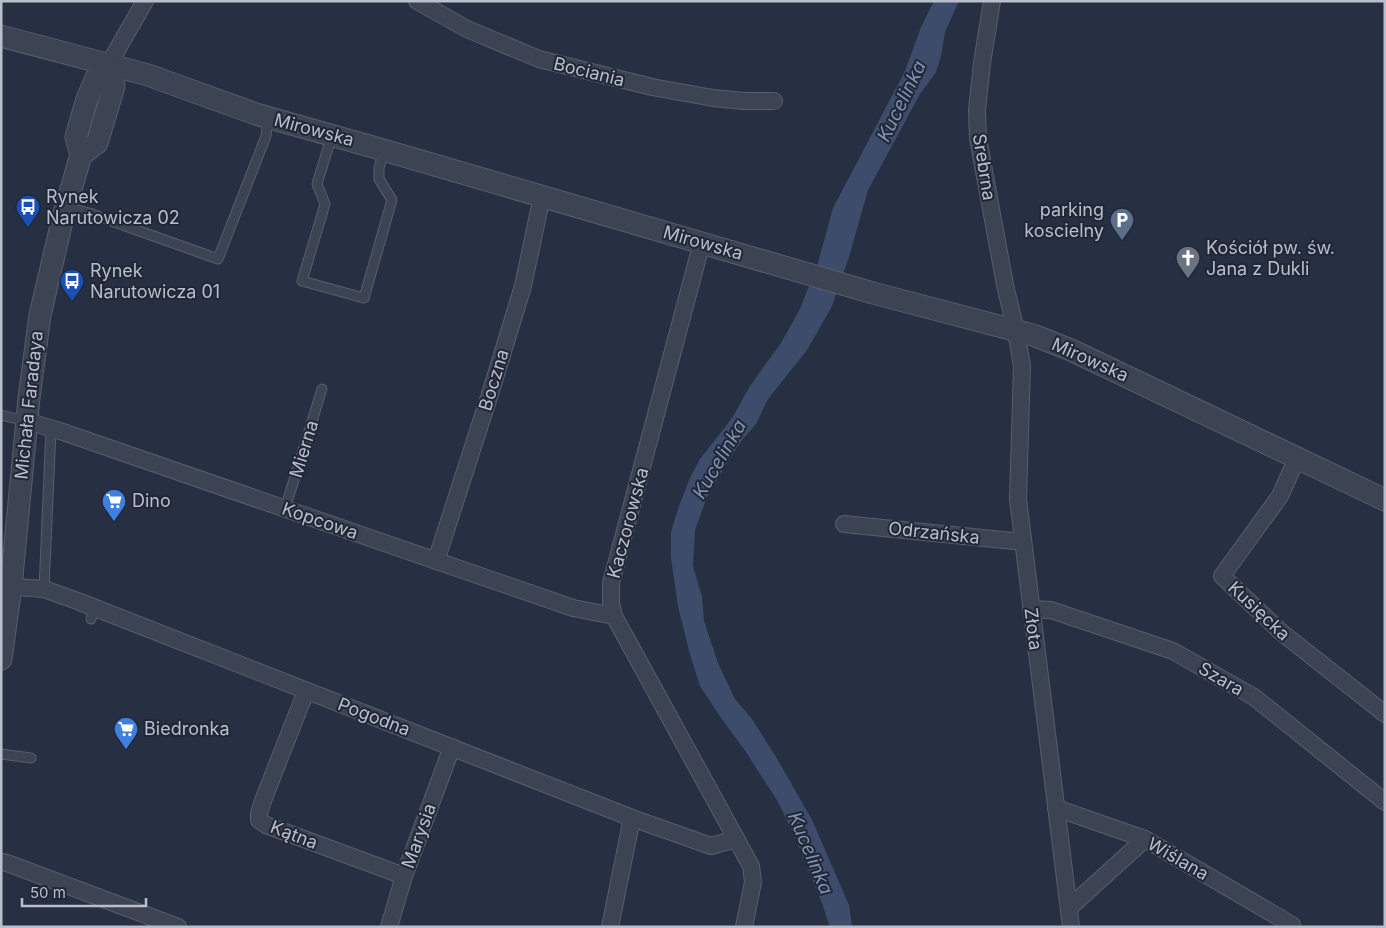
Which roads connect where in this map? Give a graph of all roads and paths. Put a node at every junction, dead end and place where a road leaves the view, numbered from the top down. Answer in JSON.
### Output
{"nodes":[{"id":1,"x":145,"y":1,"type":"edge"},
{"id":2,"x":417,"y":1,"type":"edge"},
{"id":3,"x":992,"y":1,"type":"edge"},
{"id":4,"x":2,"y":36,"type":"edge"},
{"id":5,"x":109,"y":64,"type":"junction"},
{"id":6,"x":774,"y":101,"type":"dead end"},
{"id":7,"x":268,"y":118,"type":"junction"},
{"id":8,"x":332,"y":135,"type":"junction"},
{"id":9,"x":384,"y":150,"type":"junction"},
{"id":10,"x":542,"y":196,"type":"junction"},
{"id":11,"x":66,"y":207,"type":"junction"},
{"id":12,"x":702,"y":242,"type":"junction"},
{"id":13,"x":1016,"y":331,"type":"junction"},
{"id":14,"x":322,"y":389,"type":"dead end"},
{"id":15,"x":1,"y":414,"type":"edge"},
{"id":16,"x":27,"y":421,"type":"junction"},
{"id":17,"x":51,"y":429,"type":"junction"},
{"id":18,"x":1297,"y":458,"type":"junction"},
{"id":19,"x":1385,"y":500,"type":"edge"},
{"id":20,"x":285,"y":509,"type":"junction"},
{"id":21,"x":844,"y":524,"type":"dead end"},
{"id":22,"x":1023,"y":542,"type":"junction"},
{"id":23,"x":436,"y":561,"type":"junction"},
{"id":24,"x":6,"y":587,"type":"edge"},
{"id":25,"x":44,"y":590,"type":"junction"},
{"id":26,"x":1031,"y":609,"type":"junction"},
{"id":27,"x":614,"y":616,"type":"junction"},
{"id":28,"x":1,"y":659,"type":"edge"},
{"id":29,"x":306,"y":691,"type":"junction"},
{"id":30,"x":1385,"y":714,"type":"edge"},
{"id":31,"x":452,"y":747,"type":"junction"},
{"id":32,"x":1,"y":754,"type":"edge"},
{"id":33,"x":31,"y":758,"type":"dead end"},
{"id":34,"x":1385,"y":802,"type":"edge"},
{"id":35,"x":1056,"y":808,"type":"junction"},
{"id":36,"x":632,"y":818,"type":"junction"},
{"id":37,"x":736,"y":839,"type":"junction"},
{"id":38,"x":1145,"y":839,"type":"junction"},
{"id":39,"x":1,"y":862,"type":"edge"},
{"id":40,"x":404,"y":876,"type":"junction"},
{"id":41,"x":1069,"y":908,"type":"junction"},
{"id":42,"x":1292,"y":925,"type":"dead end"},
{"id":43,"x":178,"y":927,"type":"edge"},
{"id":44,"x":389,"y":927,"type":"edge"},
{"id":45,"x":610,"y":927,"type":"edge"},
{"id":46,"x":744,"y":927,"type":"edge"},
{"id":47,"x":1071,"y":927,"type":"edge"}],
"edges":[{"from":1,"to":5,"type":"street"},
{"from":2,"to":6,"type":"street","name":"Bociania"},
{"from":3,"to":13,"type":"street","name":"Srebrna"},
{"from":4,"to":5,"type":"street","name":"Mirowska"},
{"from":5,"to":7,"type":"street","name":"Mirowska"},
{"from":5,"to":11,"type":"street","name":"Michała Faradaya"},
{"from":7,"to":8,"type":"street","name":"Mirowska"},
{"from":7,"to":11,"type":"lane"},
{"from":8,"to":9,"type":"street","name":"Mirowska"},
{"from":8,"to":9,"type":"lane"},
{"from":9,"to":10,"type":"street","name":"Mirowska"},
{"from":10,"to":12,"type":"street","name":"Mirowska"},
{"from":10,"to":23,"type":"street","name":"Boczna"},
{"from":11,"to":16,"type":"street","name":"Michała Faradaya"},
{"from":12,"to":13,"type":"street","name":"Mirowska"},
{"from":12,"to":27,"type":"street","name":"Kaczorowska"},
{"from":13,"to":18,"type":"street","name":"Mirowska"},
{"from":13,"to":22,"type":"street","name":"Złota"},
{"from":14,"to":20,"type":"lane","name":"Mierna"},
{"from":15,"to":16,"type":"lane"},
{"from":16,"to":17,"type":"street","name":"Kopcowa"},
{"from":16,"to":24,"type":"street","name":"Michała Faradaya"},
{"from":17,"to":20,"type":"street","name":"Kopcowa"},
{"from":17,"to":25,"type":"lane"},
{"from":18,"to":19,"type":"street","name":"Mirowska"},
{"from":18,"to":30,"type":"street","name":"Kusięcka"},
{"from":20,"to":23,"type":"street","name":"Kopcowa"},
{"from":21,"to":22,"type":"street","name":"Odrzańska"},
{"from":22,"to":26,"type":"street","name":"Złota"},
{"from":23,"to":27,"type":"street","name":"Kopcowa"},
{"from":24,"to":25,"type":"street","name":"Pogodna"},
{"from":24,"to":28,"type":"street","name":"Michała Faradaya"},
{"from":25,"to":29,"type":"street","name":"Pogodna"},
{"from":26,"to":34,"type":"street","name":"Szara"},
{"from":26,"to":35,"type":"street","name":"Złota"},
{"from":27,"to":37,"type":"street","name":"Kaczorowska"},
{"from":29,"to":31,"type":"street","name":"Pogodna"},
{"from":29,"to":40,"type":"street","name":"Kątna"},
{"from":31,"to":36,"type":"street","name":"Pogodna"},
{"from":31,"to":40,"type":"street","name":"Marysia"},
{"from":32,"to":33,"type":"lane"},
{"from":35,"to":38,"type":"street","name":"Wiślana"},
{"from":35,"to":41,"type":"street","name":"Złota"},
{"from":36,"to":37,"type":"street","name":"Pogodna"},
{"from":36,"to":45,"type":"street"},
{"from":37,"to":46,"type":"street","name":"Kaczorowska"},
{"from":38,"to":41,"type":"street"},
{"from":38,"to":42,"type":"street","name":"Wiślana"},
{"from":39,"to":43,"type":"street"},
{"from":40,"to":44,"type":"street","name":"Marysia"},
{"from":41,"to":47,"type":"street","name":"Złota"}]}
